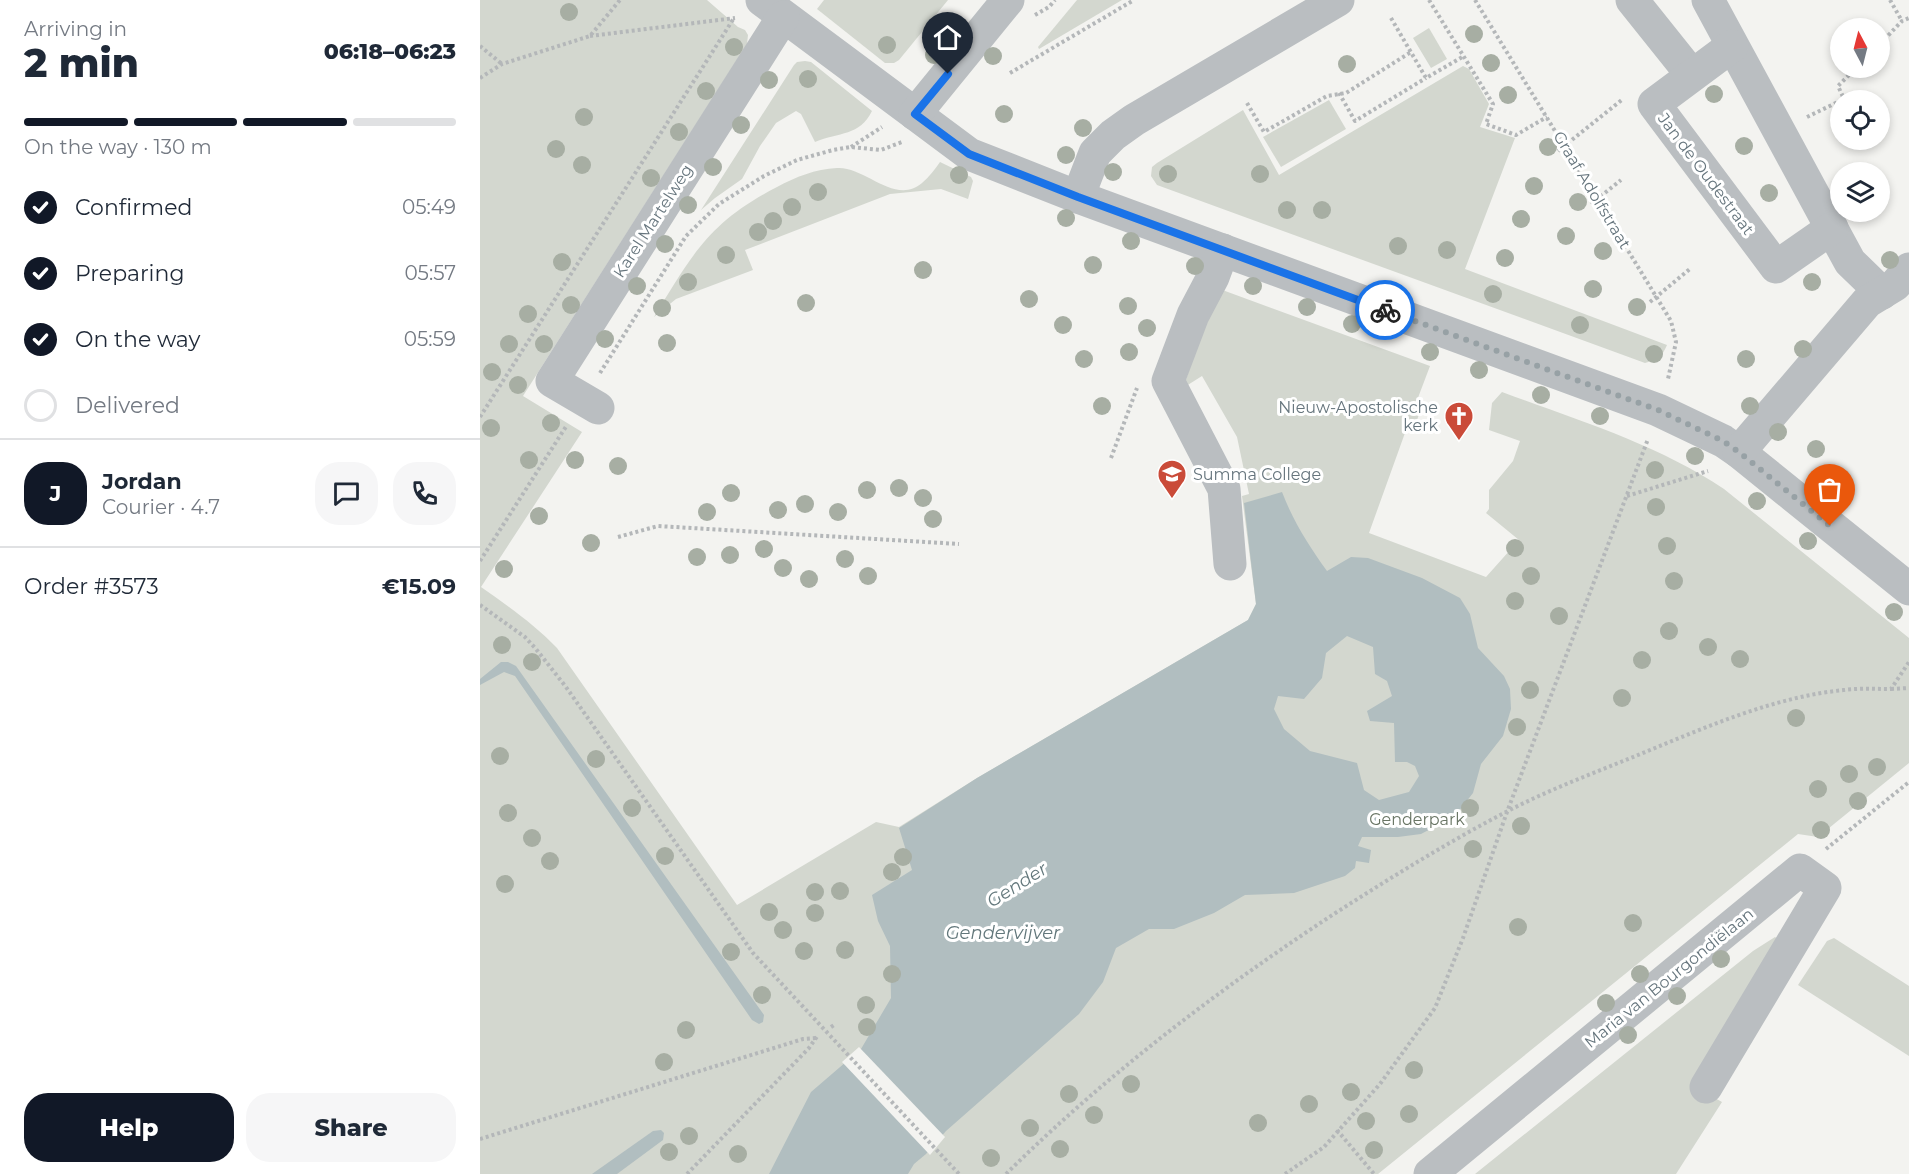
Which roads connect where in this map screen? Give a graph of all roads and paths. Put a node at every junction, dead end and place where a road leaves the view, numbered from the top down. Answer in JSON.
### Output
{"nodes":[{"id":1,"x":620,"y":0,"type":"edge"},
{"id":2,"x":1008,"y":0,"type":"edge"},
{"id":3,"x":1134,"y":0,"type":"edge"},
{"id":4,"x":1338,"y":0,"type":"edge"},
{"id":5,"x":1430,"y":0,"type":"edge"},
{"id":6,"x":1475,"y":0,"type":"edge"},
{"id":7,"x":1632,"y":0,"type":"edge"},
{"id":8,"x":1708,"y":0,"type":"edge"},
{"id":9,"x":1890,"y":0,"type":"edge"},
{"id":10,"x":762,"y":12,"type":"edge"},
{"id":11,"x":735,"y":18,"type":"junction"},
{"id":12,"x":1391,"y":18,"type":"dead end"},
{"id":13,"x":1909,"y":18,"type":"edge"},
{"id":14,"x":1902,"y":21,"type":"junction"},
{"id":15,"x":1890,"y":34,"type":"edge"},
{"id":16,"x":590,"y":36,"type":"junction"},
{"id":17,"x":480,"y":46,"type":"edge"},
{"id":18,"x":1732,"y":46,"type":"junction"},
{"id":19,"x":1411,"y":52,"type":"junction"},
{"id":20,"x":1464,"y":56,"type":"junction"},
{"id":21,"x":502,"y":64,"type":"junction"},
{"id":22,"x":1010,"y":72,"type":"dead end"},
{"id":23,"x":1692,"y":75,"type":"junction"},
{"id":24,"x":480,"y":78,"type":"edge"},
{"id":25,"x":1426,"y":78,"type":"junction"},
{"id":26,"x":1847,"y":78,"type":"edge"},
{"id":27,"x":1840,"y":90,"type":"edge"},
{"id":28,"x":1339,"y":93,"type":"junction"},
{"id":29,"x":1625,"y":98,"type":"dead end"},
{"id":30,"x":1247,"y":103,"type":"dead end"},
{"id":31,"x":1830,"y":106,"type":"edge"},
{"id":32,"x":915,"y":114,"type":"junction"},
{"id":33,"x":1547,"y":117,"type":"junction"},
{"id":34,"x":1801,"y":120,"type":"dead end"},
{"id":35,"x":1565,"y":146,"type":"junction"},
{"id":36,"x":1558,"y":152,"type":"dead end"},
{"id":37,"x":1622,"y":180,"type":"dead end"},
{"id":38,"x":1078,"y":197,"type":"junction"},
{"id":39,"x":1598,"y":199,"type":"junction"},
{"id":40,"x":1591,"y":204,"type":"dead end"},
{"id":41,"x":1832,"y":228,"type":"junction"},
{"id":42,"x":1223,"y":250,"type":"junction"},
{"id":43,"x":1691,"y":268,"type":"dead end"},
{"id":44,"x":1909,"y":269,"type":"edge"},
{"id":45,"x":1882,"y":293,"type":"junction"},
{"id":46,"x":1656,"y":297,"type":"junction"},
{"id":47,"x":1650,"y":302,"type":"dead end"},
{"id":48,"x":1667,"y":382,"type":"dead end"},
{"id":49,"x":590,"y":404,"type":"junction"},
{"id":50,"x":480,"y":417,"type":"edge"},
{"id":51,"x":1645,"y":446,"type":"dead end"},
{"id":52,"x":1739,"y":452,"type":"junction"},
{"id":53,"x":1708,"y":471,"type":"dead end"},
{"id":54,"x":1626,"y":496,"type":"junction"},
{"id":55,"x":618,"y":537,"type":"dead end"},
{"id":56,"x":959,"y":544,"type":"dead end"},
{"id":57,"x":480,"y":561,"type":"edge"},
{"id":58,"x":1230,"y":564,"type":"dead end"},
{"id":59,"x":1906,"y":583,"type":"edge"},
{"id":60,"x":480,"y":605,"type":"edge"},
{"id":61,"x":1909,"y":662,"type":"edge"},
{"id":62,"x":1909,"y":688,"type":"edge"},
{"id":63,"x":1891,"y":689,"type":"junction"},
{"id":64,"x":1909,"y":782,"type":"edge"},
{"id":65,"x":1507,"y":812,"type":"junction"},
{"id":66,"x":1800,"y":870,"type":"junction"},
{"id":67,"x":1706,"y":1087,"type":"dead end"},
{"id":68,"x":1337,"y":1130,"type":"junction"},
{"id":69,"x":480,"y":1139,"type":"edge"},
{"id":70,"x":687,"y":1174,"type":"edge"},
{"id":71,"x":959,"y":1174,"type":"edge"},
{"id":72,"x":1006,"y":1174,"type":"edge"},
{"id":73,"x":1285,"y":1174,"type":"edge"},
{"id":74,"x":1374,"y":1174,"type":"edge"},
{"id":75,"x":1430,"y":1174,"type":"edge"}],
"edges":[{"from":1,"to":16,"type":"path"},
{"from":2,"to":32,"type":"street"},
{"from":3,"to":22,"type":"path"},
{"from":4,"to":38,"type":"street"},
{"from":5,"to":20,"type":"path"},
{"from":6,"to":33,"type":"path","name":"Graaf Adolfstraat"},
{"from":7,"to":23,"type":"street"},
{"from":8,"to":18,"type":"street"},
{"from":9,"to":14,"type":"path"},
{"from":10,"to":11,"type":"path"},
{"from":10,"to":32,"type":"street"},
{"from":10,"to":49,"type":"street","name":"Karel Martelweg"},
{"from":11,"to":16,"type":"path"},
{"from":11,"to":50,"type":"path"},
{"from":12,"to":19,"type":"path"},
{"from":13,"to":14,"type":"path"},
{"from":14,"to":15,"type":"path"},
{"from":16,"to":21,"type":"path"},
{"from":17,"to":21,"type":"path"},
{"from":18,"to":23,"type":"street","name":"Jan de Oudestraat"},
{"from":18,"to":41,"type":"street"},
{"from":19,"to":25,"type":"path"},
{"from":19,"to":28,"type":"path"},
{"from":20,"to":25,"type":"path"},
{"from":20,"to":33,"type":"path"},
{"from":21,"to":24,"type":"path"},
{"from":23,"to":41,"type":"street","name":"Jan de Oudestraat"},
{"from":25,"to":28,"type":"path"},
{"from":26,"to":27,"type":"path"},
{"from":28,"to":30,"type":"path"},
{"from":29,"to":35,"type":"path"},
{"from":31,"to":34,"type":"path"},
{"from":32,"to":38,"type":"street"},
{"from":32,"to":49,"type":"path"},
{"from":33,"to":35,"type":"path","name":"Graaf Adolfstraat"},
{"from":35,"to":36,"type":"path"},
{"from":35,"to":39,"type":"path","name":"Graaf Adolfstraat"},
{"from":37,"to":39,"type":"path"},
{"from":38,"to":42,"type":"street"},
{"from":39,"to":40,"type":"path"},
{"from":39,"to":46,"type":"path","name":"Graaf Adolfstraat"},
{"from":41,"to":45,"type":"street"},
{"from":42,"to":52,"type":"street"},
{"from":42,"to":58,"type":"street"},
{"from":43,"to":46,"type":"path"},
{"from":44,"to":45,"type":"street"},
{"from":45,"to":52,"type":"street"},
{"from":46,"to":47,"type":"path"},
{"from":46,"to":48,"type":"path","name":"Graaf Adolfstraat"},
{"from":49,"to":57,"type":"path"},
{"from":51,"to":54,"type":"path"},
{"from":52,"to":59,"type":"street"},
{"from":53,"to":54,"type":"path"},
{"from":54,"to":65,"type":"path"},
{"from":55,"to":56,"type":"path"},
{"from":60,"to":71,"type":"path"},
{"from":61,"to":63,"type":"path"},
{"from":62,"to":63,"type":"path"},
{"from":63,"to":65,"type":"path"},
{"from":64,"to":66,"type":"path"},
{"from":65,"to":68,"type":"path"},
{"from":65,"to":72,"type":"path"},
{"from":66,"to":67,"type":"street"},
{"from":66,"to":75,"type":"street","name":"Maria van Bourgondiëlaan"},
{"from":68,"to":73,"type":"path"},
{"from":68,"to":74,"type":"path"},
{"from":69,"to":70,"type":"path"}]}
